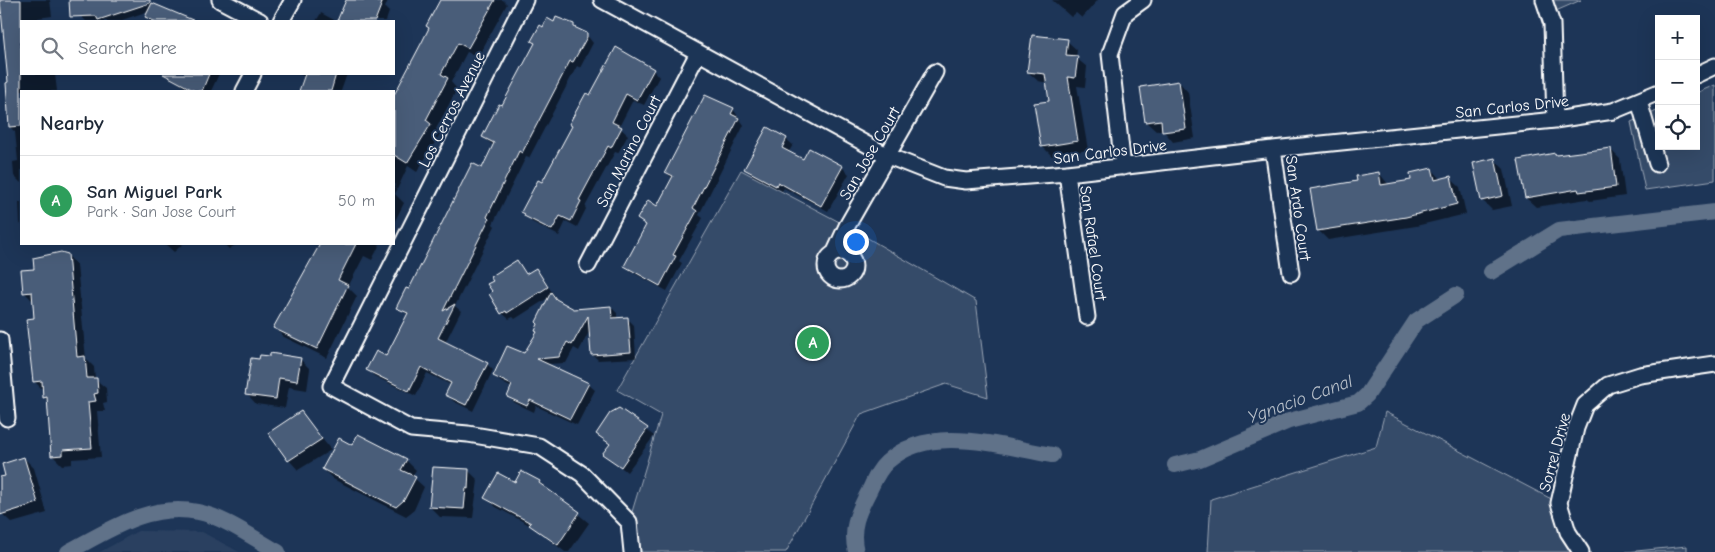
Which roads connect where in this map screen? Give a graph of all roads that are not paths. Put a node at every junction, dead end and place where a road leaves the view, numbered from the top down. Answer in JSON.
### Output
{"nodes":[{"id":1,"x":220,"y":0,"type":"edge"},
{"id":2,"x":293,"y":0,"type":"edge"},
{"id":3,"x":525,"y":0,"type":"edge"},
{"id":4,"x":602,"y":0,"type":"edge"},
{"id":5,"x":1144,"y":0,"type":"edge"},
{"id":6,"x":1544,"y":0,"type":"edge"},
{"id":7,"x":258,"y":20,"type":"edge"},
{"id":8,"x":283,"y":20,"type":"edge"},
{"id":9,"x":698,"y":53,"type":"junction"},
{"id":10,"x":1715,"y":66,"type":"edge"},
{"id":11,"x":935,"y":72,"type":"dead end"},
{"id":12,"x":1700,"y":73,"type":"edge"},
{"id":13,"x":252,"y":75,"type":"edge"},
{"id":14,"x":245,"y":90,"type":"edge"},
{"id":15,"x":1655,"y":94,"type":"edge"},
{"id":16,"x":1639,"y":101,"type":"junction"},
{"id":17,"x":1555,"y":120,"type":"junction"},
{"id":18,"x":1273,"y":149,"type":"junction"},
{"id":19,"x":888,"y":156,"type":"junction"},
{"id":20,"x":1657,"y":164,"type":"dead end"},
{"id":21,"x":1123,"y":167,"type":"junction"},
{"id":22,"x":1067,"y":173,"type":"junction"},
{"id":23,"x":836,"y":252,"type":"dead end"},
{"id":24,"x":588,"y":265,"type":"dead end"},
{"id":25,"x":1291,"y":273,"type":"dead end"},
{"id":26,"x":1087,"y":317,"type":"dead end"},
{"id":27,"x":0,"y":340,"type":"edge"},
{"id":28,"x":1715,"y":364,"type":"edge"},
{"id":29,"x":7,"y":418,"type":"dead end"},
{"id":30,"x":632,"y":552,"type":"edge"},
{"id":31,"x":1581,"y":552,"type":"edge"}],
"edges":[{"from":1,"to":7,"type":"street"},
{"from":2,"to":8,"type":"street"},
{"from":3,"to":30,"type":"street","name":"Los Cerros Avenue"},
{"from":4,"to":9,"type":"street","name":"San Carlos Drive"},
{"from":5,"to":21,"type":"street"},
{"from":6,"to":17,"type":"street"},
{"from":9,"to":19,"type":"street","name":"San Carlos Drive"},
{"from":9,"to":24,"type":"street","name":"San Marino Court"},
{"from":10,"to":12,"type":"street"},
{"from":11,"to":19,"type":"street","name":"San Jose Court"},
{"from":13,"to":14,"type":"street"},
{"from":15,"to":16,"type":"street","name":"San Carlos Drive"},
{"from":16,"to":17,"type":"street","name":"San Carlos Drive"},
{"from":16,"to":20,"type":"street"},
{"from":17,"to":18,"type":"street","name":"San Carlos Drive"},
{"from":18,"to":21,"type":"street","name":"San Carlos Drive"},
{"from":18,"to":25,"type":"street","name":"San Ardo Court"},
{"from":19,"to":22,"type":"street","name":"San Carlos Drive"},
{"from":19,"to":23,"type":"street","name":"San Jose Court"},
{"from":21,"to":22,"type":"street","name":"San Carlos Drive"},
{"from":22,"to":26,"type":"street","name":"San Rafael Court"},
{"from":27,"to":29,"type":"street"},
{"from":28,"to":31,"type":"street","name":"Sorrel Drive"}]}
